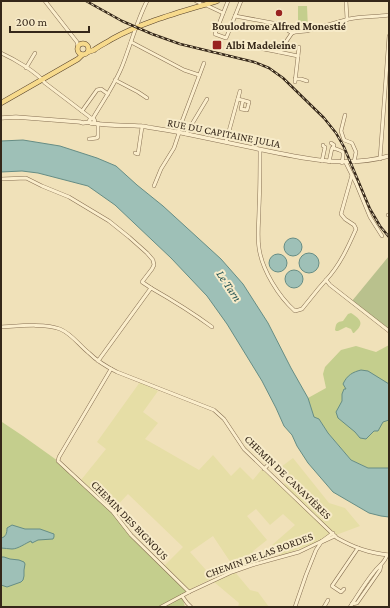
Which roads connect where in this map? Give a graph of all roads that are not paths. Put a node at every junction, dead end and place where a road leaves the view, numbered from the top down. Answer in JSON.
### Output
{"nodes":[{"id":1,"x":45,"y":1,"type":"edge"},
{"id":2,"x":147,"y":1,"type":"edge"},
{"id":3,"x":196,"y":1,"type":"edge"},
{"id":4,"x":217,"y":1,"type":"edge"},
{"id":5,"x":228,"y":1,"type":"edge"},
{"id":6,"x":241,"y":1,"type":"edge"},
{"id":7,"x":346,"y":1,"type":"edge"},
{"id":8,"x":206,"y":4,"type":"junction"},
{"id":9,"x":201,"y":6,"type":"junction"},
{"id":10,"x":224,"y":13,"type":"junction"},
{"id":11,"x":389,"y":15,"type":"edge"},
{"id":12,"x":235,"y":16,"type":"junction"},
{"id":13,"x":348,"y":19,"type":"junction"},
{"id":14,"x":137,"y":27,"type":"junction"},
{"id":15,"x":292,"y":33,"type":"junction"},
{"id":16,"x":389,"y":36,"type":"edge"},
{"id":17,"x":131,"y":42,"type":"junction"},
{"id":18,"x":79,"y":44,"type":"junction"},
{"id":19,"x":253,"y":47,"type":"dead end"},
{"id":20,"x":299,"y":47,"type":"dead end"},
{"id":21,"x":88,"y":50,"type":"junction"},
{"id":22,"x":279,"y":52,"type":"junction"},
{"id":23,"x":388,"y":52,"type":"edge"},
{"id":24,"x":1,"y":53,"type":"edge"},
{"id":25,"x":35,"y":53,"type":"dead end"},
{"id":26,"x":80,"y":54,"type":"junction"},
{"id":27,"x":298,"y":56,"type":"junction"},
{"id":28,"x":204,"y":63,"type":"dead end"},
{"id":29,"x":26,"y":68,"type":"junction"},
{"id":30,"x":200,"y":75,"type":"junction"},
{"id":31,"x":42,"y":79,"type":"junction"},
{"id":32,"x":115,"y":80,"type":"junction"},
{"id":33,"x":307,"y":81,"type":"dead end"},
{"id":34,"x":240,"y":91,"type":"dead end"},
{"id":35,"x":108,"y":94,"type":"junction"},
{"id":36,"x":147,"y":98,"type":"dead end"},
{"id":37,"x":207,"y":99,"type":"dead end"},
{"id":38,"x":238,"y":99,"type":"junction"},
{"id":39,"x":243,"y":100,"type":"dead end"},
{"id":40,"x":1,"y":103,"type":"edge"},
{"id":41,"x":82,"y":111,"type":"junction"},
{"id":42,"x":345,"y":115,"type":"dead end"},
{"id":43,"x":1,"y":118,"type":"edge"},
{"id":44,"x":93,"y":121,"type":"junction"},
{"id":45,"x":142,"y":126,"type":"junction"},
{"id":46,"x":98,"y":132,"type":"junction"},
{"id":47,"x":94,"y":133,"type":"dead end"},
{"id":48,"x":178,"y":133,"type":"junction"},
{"id":49,"x":186,"y":134,"type":"junction"},
{"id":50,"x":89,"y":139,"type":"dead end"},
{"id":51,"x":226,"y":142,"type":"junction"},
{"id":52,"x":331,"y":143,"type":"dead end"},
{"id":53,"x":323,"y":145,"type":"dead end"},
{"id":54,"x":333,"y":148,"type":"junction"},
{"id":55,"x":260,"y":150,"type":"junction"},
{"id":56,"x":135,"y":154,"type":"dead end"},
{"id":57,"x":389,"y":156,"type":"edge"},
{"id":58,"x":380,"y":159,"type":"junction"},
{"id":59,"x":322,"y":161,"type":"junction"},
{"id":60,"x":329,"y":162,"type":"junction"},
{"id":61,"x":348,"y":163,"type":"junction"},
{"id":62,"x":352,"y":175,"type":"junction"},
{"id":63,"x":1,"y":179,"type":"edge"},
{"id":64,"x":154,"y":186,"type":"dead end"},
{"id":65,"x":382,"y":236,"type":"dead end"},
{"id":66,"x":326,"y":280,"type":"junction"},
{"id":67,"x":151,"y":288,"type":"junction"},
{"id":68,"x":1,"y":327,"type":"edge"},
{"id":69,"x":212,"y":327,"type":"dead end"},
{"id":70,"x":389,"y":331,"type":"edge"},
{"id":71,"x":98,"y":361,"type":"junction"},
{"id":72,"x":110,"y":369,"type":"junction"},
{"id":73,"x":257,"y":450,"type":"dead end"},
{"id":74,"x":262,"y":455,"type":"junction"},
{"id":75,"x":256,"y":461,"type":"junction"},
{"id":76,"x":264,"y":469,"type":"junction"},
{"id":77,"x":334,"y":534,"type":"junction"},
{"id":78,"x":321,"y":542,"type":"junction"},
{"id":79,"x":358,"y":548,"type":"junction"},
{"id":80,"x":388,"y":555,"type":"edge"},
{"id":81,"x":375,"y":573,"type":"junction"},
{"id":82,"x":344,"y":589,"type":"dead end"},
{"id":83,"x":189,"y":592,"type":"junction"},
{"id":84,"x":182,"y":596,"type":"junction"},
{"id":85,"x":328,"y":600,"type":"dead end"},
{"id":86,"x":351,"y":605,"type":"edge"},
{"id":87,"x":161,"y":607,"type":"edge"},
{"id":88,"x":191,"y":607,"type":"edge"},
{"id":89,"x":295,"y":607,"type":"edge"},
{"id":90,"x":324,"y":607,"type":"edge"}],
"edges":[{"from":1,"to":18,"type":"street"},
{"from":2,"to":14,"type":"street"},
{"from":3,"to":9,"type":"street"},
{"from":4,"to":8,"type":"main road"},
{"from":5,"to":10,"type":"street"},
{"from":6,"to":12,"type":"street"},
{"from":7,"to":13,"type":"street"},
{"from":8,"to":9,"type":"main road"},
{"from":8,"to":10,"type":"street"},
{"from":9,"to":14,"type":"main road"},
{"from":10,"to":12,"type":"street"},
{"from":11,"to":13,"type":"street"},
{"from":12,"to":15,"type":"street"},
{"from":13,"to":15,"type":"street"},
{"from":14,"to":17,"type":"street"},
{"from":14,"to":21,"type":"main road"},
{"from":15,"to":22,"type":"street"},
{"from":16,"to":23,"type":"street"},
{"from":17,"to":30,"type":"street"},
{"from":17,"to":32,"type":"street"},
{"from":18,"to":21,"type":"main road"},
{"from":18,"to":26,"type":"main road"},
{"from":19,"to":22,"type":"street"},
{"from":20,"to":27,"type":"street"},
{"from":21,"to":26,"type":"main road"},
{"from":22,"to":27,"type":"street"},
{"from":23,"to":58,"type":"street"},
{"from":24,"to":29,"type":"street"},
{"from":25,"to":29,"type":"street"},
{"from":26,"to":31,"type":"main road"},
{"from":27,"to":33,"type":"street"},
{"from":28,"to":30,"type":"street"},
{"from":29,"to":31,"type":"street"},
{"from":30,"to":48,"type":"street"},
{"from":31,"to":40,"type":"main road"},
{"from":31,"to":41,"type":"street"},
{"from":32,"to":35,"type":"street"},
{"from":32,"to":36,"type":"street"},
{"from":34,"to":38,"type":"street"},
{"from":35,"to":41,"type":"street"},
{"from":35,"to":44,"type":"street"},
{"from":37,"to":49,"type":"street"},
{"from":38,"to":39,"type":"street"},
{"from":38,"to":51,"type":"street"},
{"from":41,"to":44,"type":"street"},
{"from":42,"to":61,"type":"street"},
{"from":43,"to":44,"type":"street","name":"RUE DU CAPITAINE JULIA"},
{"from":44,"to":45,"type":"street","name":"RUE DU CAPITAINE JULIA"},
{"from":44,"to":46,"type":"street"},
{"from":45,"to":48,"type":"street","name":"RUE DU CAPITAINE JULIA"},
{"from":45,"to":56,"type":"street"},
{"from":46,"to":47,"type":"street"},
{"from":46,"to":50,"type":"street"},
{"from":48,"to":49,"type":"street","name":"RUE DU CAPITAINE JULIA"},
{"from":48,"to":64,"type":"street"},
{"from":49,"to":51,"type":"street","name":"RUE DU CAPITAINE JULIA"},
{"from":51,"to":55,"type":"street","name":"RUE DU CAPITAINE JULIA"},
{"from":52,"to":54,"type":"street"},
{"from":53,"to":59,"type":"street"},
{"from":54,"to":60,"type":"street"},
{"from":54,"to":61,"type":"street"},
{"from":55,"to":59,"type":"street","name":"RUE DU CAPITAINE JULIA"},
{"from":55,"to":66,"type":"street"},
{"from":57,"to":58,"type":"street","name":"RUE DU CAPITAINE JULIA"},
{"from":58,"to":61,"type":"street","name":"RUE DU CAPITAINE JULIA"},
{"from":59,"to":60,"type":"street","name":"RUE DU CAPITAINE JULIA"},
{"from":60,"to":61,"type":"street","name":"RUE DU CAPITAINE JULIA"},
{"from":61,"to":62,"type":"street"},
{"from":62,"to":65,"type":"street"},
{"from":62,"to":66,"type":"street"},
{"from":63,"to":67,"type":"street"},
{"from":66,"to":70,"type":"street"},
{"from":67,"to":69,"type":"street"},
{"from":67,"to":71,"type":"street"},
{"from":68,"to":71,"type":"street","name":"CHEMIN DE CANAVIÈRES"},
{"from":71,"to":72,"type":"street","name":"CHEMIN DE CANAVIÈRES"},
{"from":72,"to":75,"type":"street","name":"CHEMIN DE CANAVIÈRES"},
{"from":72,"to":83,"type":"street","name":"CHEMIN DES BIGNOUS"},
{"from":73,"to":74,"type":"street"},
{"from":74,"to":75,"type":"street"},
{"from":74,"to":76,"type":"street"},
{"from":75,"to":76,"type":"street","name":"CHEMIN DE CANAVIÈRES"},
{"from":76,"to":77,"type":"street","name":"CHEMIN DE CANAVIÈRES"},
{"from":77,"to":78,"type":"street","name":"CHEMIN DE LAS BORDES"},
{"from":77,"to":79,"type":"street","name":"CHEMIN DE CANAVIÈRES"},
{"from":78,"to":83,"type":"street","name":"CHEMIN DE LAS BORDES"},
{"from":78,"to":89,"type":"street"},
{"from":79,"to":80,"type":"street","name":"CHEMIN DE CANAVIÈRES"},
{"from":79,"to":82,"type":"street"},
{"from":80,"to":81,"type":"street"},
{"from":81,"to":86,"type":"street"},
{"from":81,"to":86,"type":"street"},
{"from":83,"to":84,"type":"street","name":"CHEMIN DE LAS BORDES"},
{"from":84,"to":87,"type":"street","name":"CHEMIN DE LAS BORDES"},
{"from":84,"to":88,"type":"street"},
{"from":85,"to":90,"type":"street"}]}
